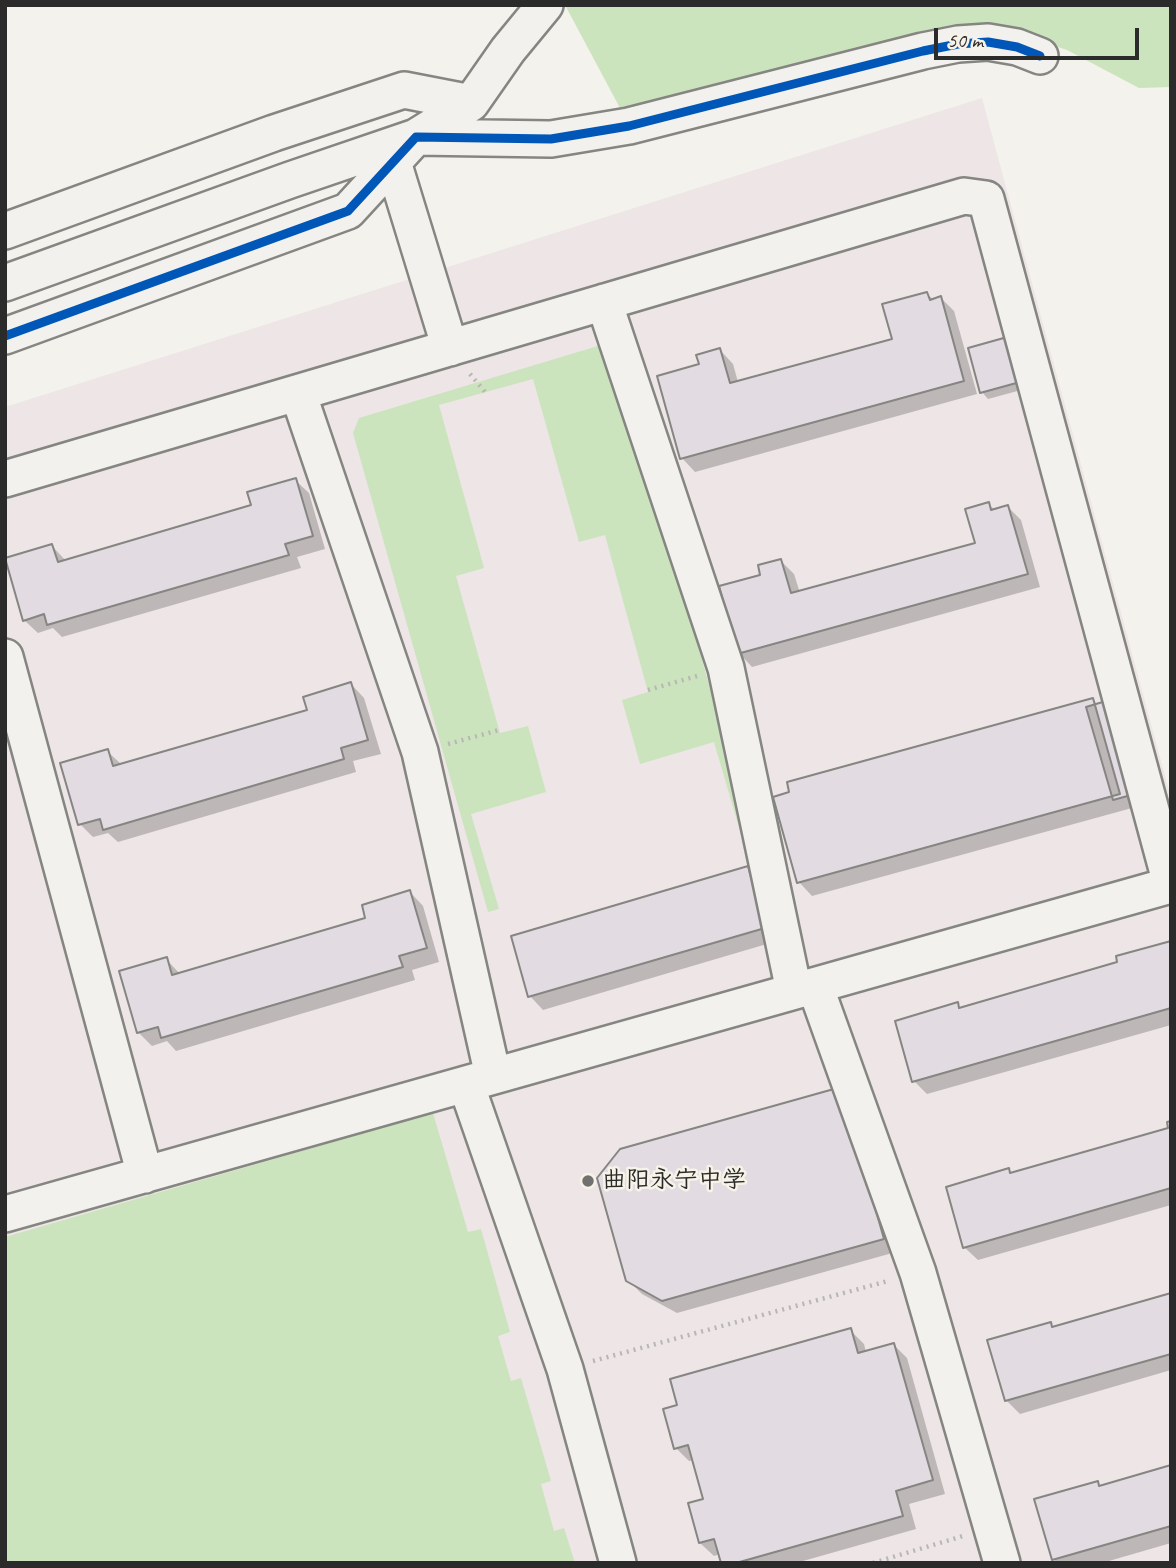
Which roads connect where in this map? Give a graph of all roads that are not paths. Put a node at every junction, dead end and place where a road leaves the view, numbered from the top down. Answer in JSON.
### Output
{"nodes":[{"id":1,"x":545,"y":5,"type":"edge"},
{"id":2,"x":1040,"y":56,"type":"dead end"},
{"id":3,"x":471,"y":103,"type":"junction"},
{"id":4,"x":405,"y":150,"type":"junction"},
{"id":5,"x":5,"y":231,"type":"edge"},
{"id":6,"x":5,"y":284,"type":"edge"},
{"id":7,"x":604,"y":302,"type":"junction"},
{"id":8,"x":5,"y":336,"type":"edge"},
{"id":9,"x":450,"y":348,"type":"junction"},
{"id":10,"x":298,"y":393,"type":"junction"},
{"id":11,"x":5,"y":480,"type":"edge"},
{"id":12,"x":5,"y":657,"type":"edge"},
{"id":13,"x":1171,"y":884,"type":"edge"},
{"id":14,"x":804,"y":988,"type":"junction"},
{"id":15,"x":479,"y":1080,"type":"junction"},
{"id":16,"x":145,"y":1175,"type":"junction"},
{"id":17,"x":5,"y":1214,"type":"edge"},
{"id":18,"x":618,"y":1563,"type":"edge"},
{"id":19,"x":1002,"y":1563,"type":"edge"}],
"edges":[{"from":1,"to":3,"type":"street"},
{"from":2,"to":4,"type":"street"},
{"from":3,"to":4,"type":"street"},
{"from":3,"to":5,"type":"street"},
{"from":4,"to":6,"type":"street"},
{"from":4,"to":8,"type":"street"},
{"from":4,"to":9,"type":"street"},
{"from":7,"to":9,"type":"street"},
{"from":7,"to":13,"type":"street"},
{"from":7,"to":14,"type":"street"},
{"from":9,"to":10,"type":"street"},
{"from":10,"to":11,"type":"street"},
{"from":10,"to":15,"type":"street"},
{"from":12,"to":16,"type":"street"},
{"from":13,"to":14,"type":"street"},
{"from":14,"to":15,"type":"street"},
{"from":14,"to":19,"type":"street"},
{"from":15,"to":16,"type":"street"},
{"from":15,"to":18,"type":"street"},
{"from":16,"to":17,"type":"street"}]}
